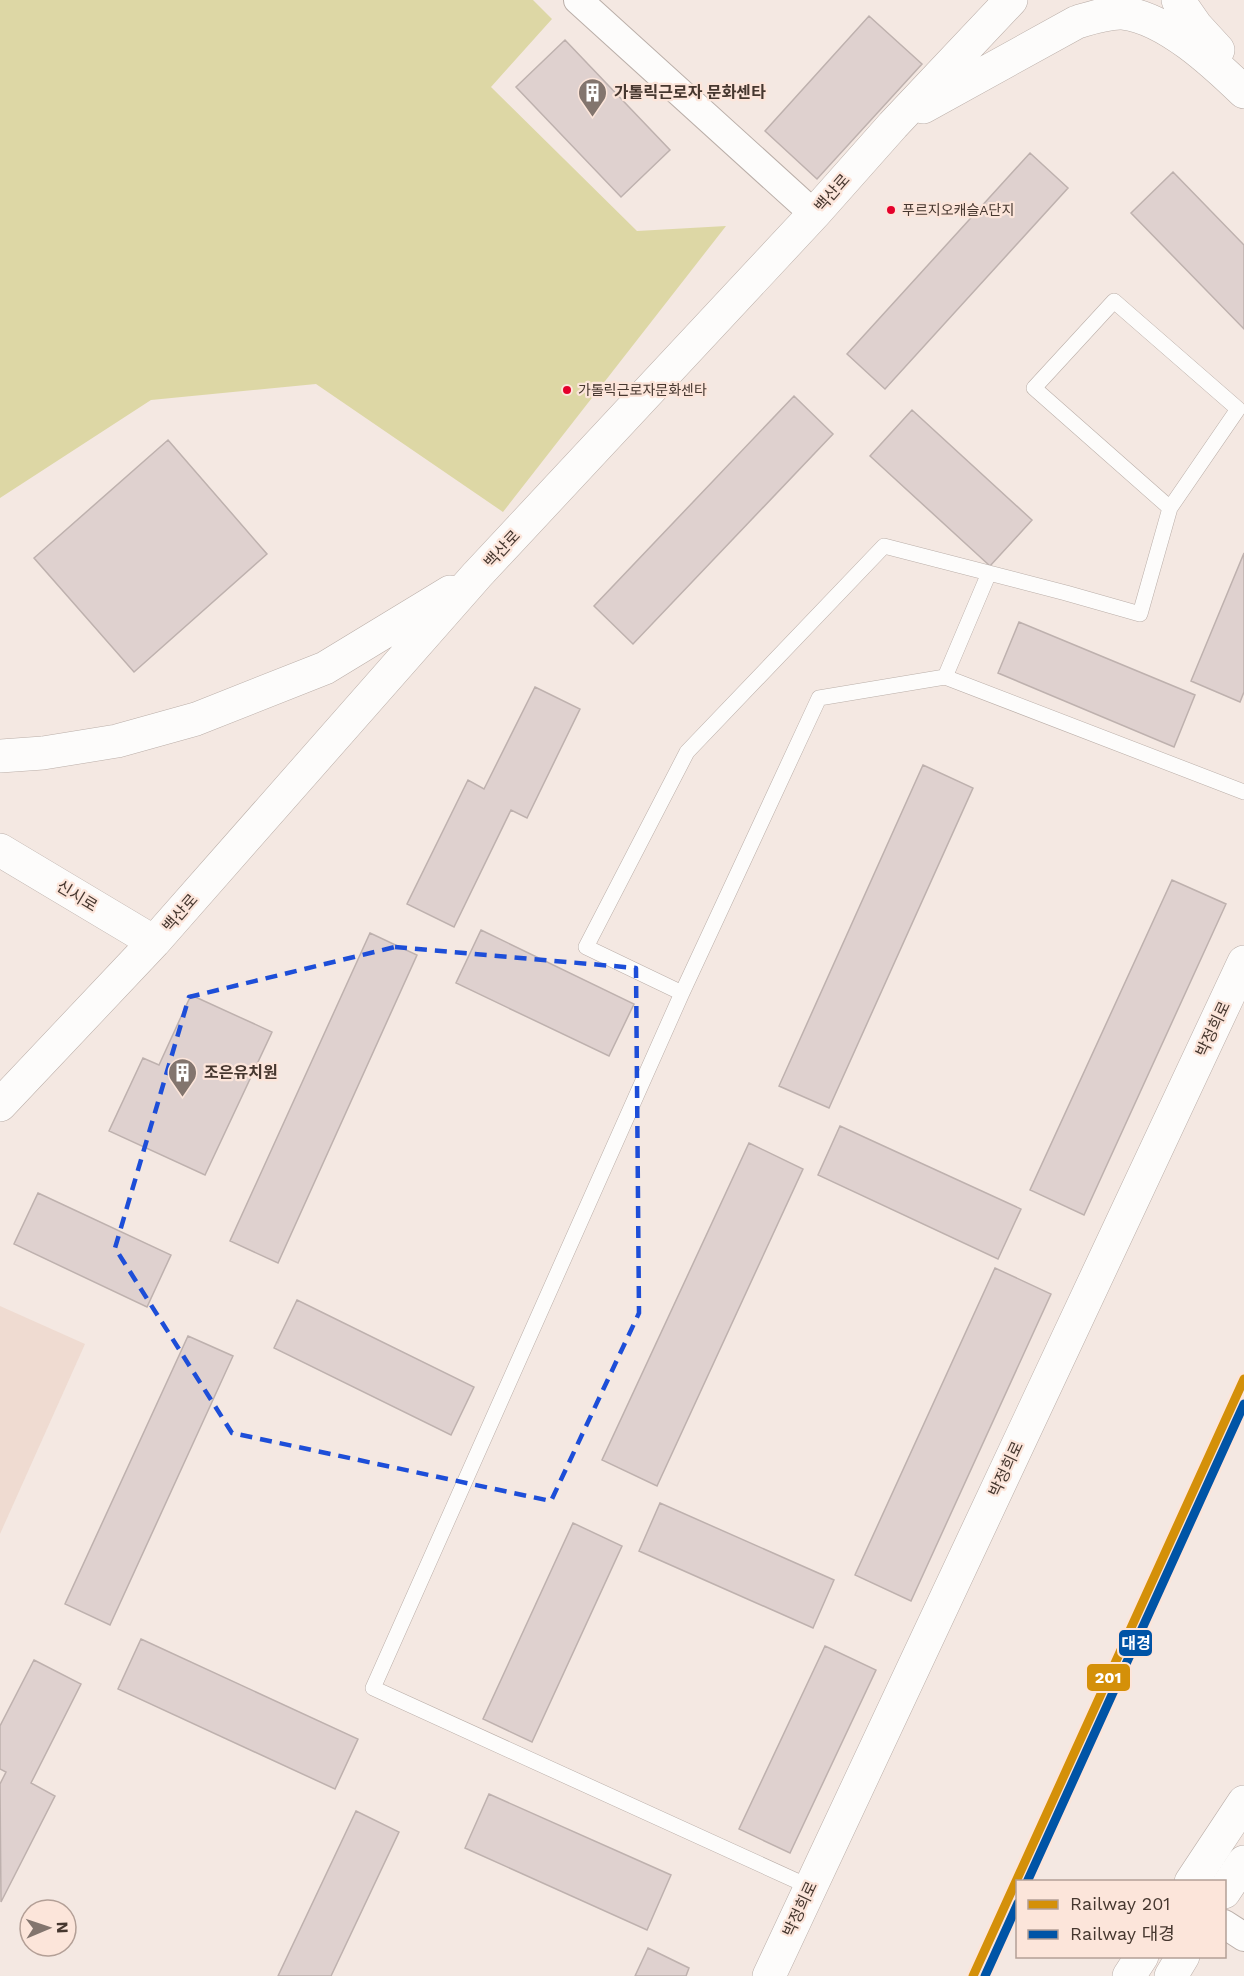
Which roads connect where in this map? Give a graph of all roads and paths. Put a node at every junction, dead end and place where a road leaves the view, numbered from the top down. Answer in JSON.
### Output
{"nodes":[{"id":1,"x":578,"y":0,"type":"edge"},
{"id":2,"x":1011,"y":0,"type":"edge"},
{"id":3,"x":1178,"y":0,"type":"edge"},
{"id":4,"x":1244,"y":81,"type":"edge"},
{"id":5,"x":1244,"y":92,"type":"edge"},
{"id":6,"x":893,"y":124,"type":"junction"},
{"id":7,"x":814,"y":214,"type":"junction"},
{"id":8,"x":1170,"y":508,"type":"junction"},
{"id":9,"x":989,"y":573,"type":"junction"},
{"id":10,"x":477,"y":575,"type":"junction"},
{"id":11,"x":945,"y":677,"type":"junction"},
{"id":12,"x":0,"y":756,"type":"edge"},
{"id":13,"x":1244,"y":792,"type":"edge"},
{"id":14,"x":0,"y":850,"type":"edge"},
{"id":15,"x":154,"y":942,"type":"junction"},
{"id":16,"x":1244,"y":962,"type":"edge"},
{"id":17,"x":682,"y":993,"type":"junction"},
{"id":18,"x":0,"y":1105,"type":"edge"},
{"id":19,"x":1244,"y":1802,"type":"edge"},
{"id":20,"x":1244,"y":1862,"type":"edge"},
{"id":21,"x":1192,"y":1880,"type":"edge"},
{"id":22,"x":810,"y":1887,"type":"junction"},
{"id":23,"x":1226,"y":1889,"type":"edge"},
{"id":24,"x":1226,"y":1925,"type":"edge"},
{"id":25,"x":1244,"y":1937,"type":"edge"},
{"id":26,"x":1141,"y":1958,"type":"edge"},
{"id":27,"x":1182,"y":1958,"type":"edge"},
{"id":28,"x":769,"y":1976,"type":"edge"},
{"id":29,"x":1129,"y":1976,"type":"edge"},
{"id":30,"x":1171,"y":1976,"type":"edge"}],
"edges":[{"from":1,"to":7,"type":"street"},
{"from":2,"to":6,"type":"street","name":"백산로"},
{"from":3,"to":4,"type":"street"},
{"from":5,"to":6,"type":"street"},
{"from":6,"to":7,"type":"street","name":"백산로"},
{"from":7,"to":10,"type":"street","name":"백산로"},
{"from":8,"to":8,"type":"lane"},
{"from":8,"to":9,"type":"lane"},
{"from":9,"to":11,"type":"lane"},
{"from":9,"to":17,"type":"lane"},
{"from":10,"to":12,"type":"street"},
{"from":10,"to":15,"type":"street","name":"백산로"},
{"from":11,"to":13,"type":"lane"},
{"from":11,"to":17,"type":"lane"},
{"from":14,"to":15,"type":"street","name":"신시로"},
{"from":15,"to":18,"type":"street","name":"백산로"},
{"from":16,"to":22,"type":"street","name":"박정희로"},
{"from":17,"to":22,"type":"lane"},
{"from":19,"to":21,"type":"street"},
{"from":20,"to":23,"type":"street"},
{"from":22,"to":28,"type":"street","name":"박정희로"},
{"from":24,"to":25,"type":"street"},
{"from":26,"to":29,"type":"street"},
{"from":27,"to":30,"type":"street"}]}
